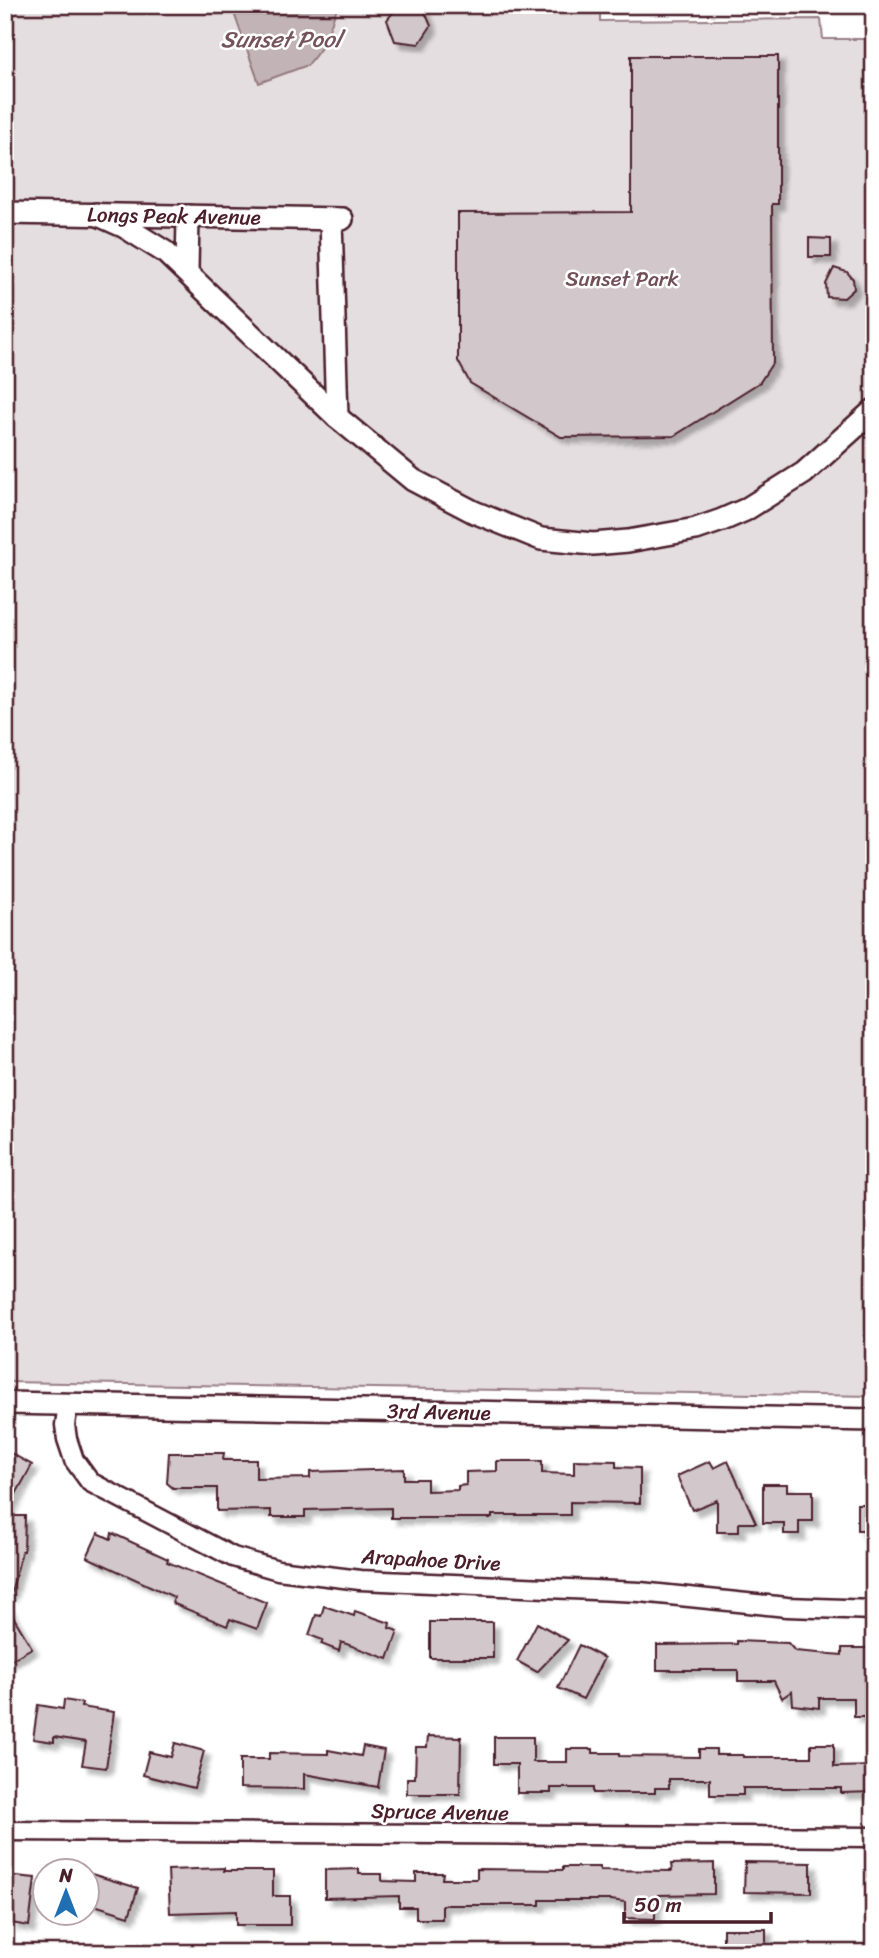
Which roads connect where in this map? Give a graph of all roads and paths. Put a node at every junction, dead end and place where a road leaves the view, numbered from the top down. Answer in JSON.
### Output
{"nodes":[{"id":1,"x":5,"y":213,"type":"edge"},
{"id":2,"x":96,"y":215,"type":"junction"},
{"id":3,"x":188,"y":216,"type":"junction"},
{"id":4,"x":187,"y":271,"type":"junction"},
{"id":5,"x":874,"y":410,"type":"edge"},
{"id":6,"x":337,"y":417,"type":"junction"},
{"id":7,"x":5,"y":1403,"type":"edge"},
{"id":8,"x":68,"y":1404,"type":"junction"},
{"id":9,"x":874,"y":1420,"type":"edge"},
{"id":10,"x":874,"y":1610,"type":"edge"},
{"id":11,"x":5,"y":1831,"type":"edge"},
{"id":12,"x":874,"y":1837,"type":"edge"}],
"edges":[{"from":1,"to":2,"type":"street","name":"Longs Peak Avenue"},
{"from":2,"to":3,"type":"street","name":"Longs Peak Avenue"},
{"from":2,"to":4,"type":"street"},
{"from":3,"to":4,"type":"street"},
{"from":3,"to":6,"type":"street","name":"Longs Peak Avenue"},
{"from":4,"to":6,"type":"street"},
{"from":5,"to":6,"type":"street"},
{"from":7,"to":8,"type":"street","name":"3rd Avenue"},
{"from":8,"to":9,"type":"street","name":"3rd Avenue"},
{"from":8,"to":10,"type":"street","name":"Arapahoe Drive"},
{"from":11,"to":12,"type":"street","name":"Spruce Avenue"}]}
